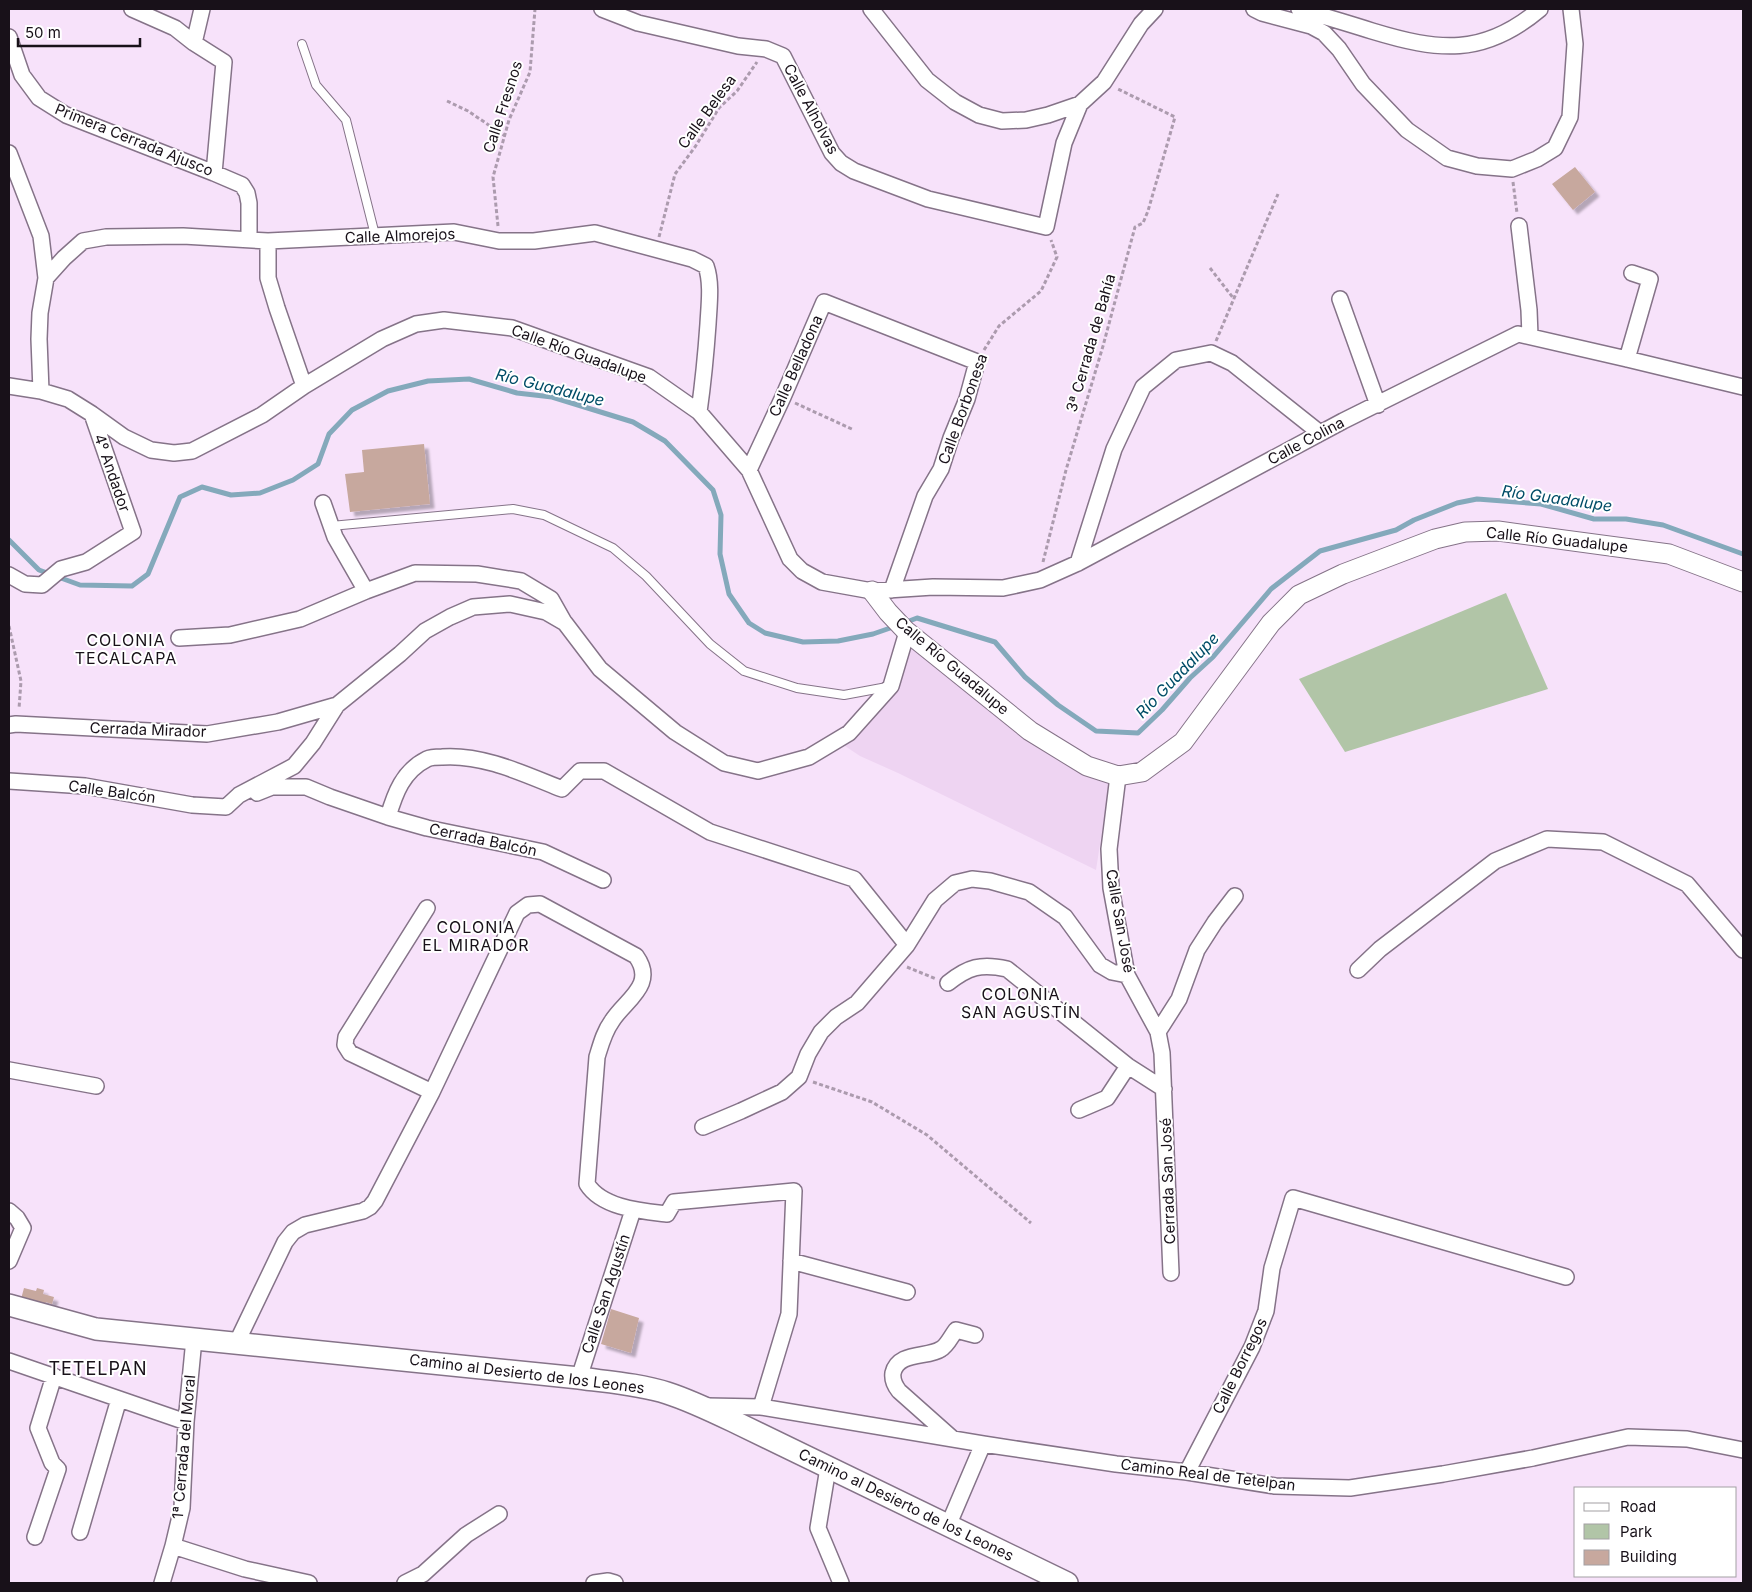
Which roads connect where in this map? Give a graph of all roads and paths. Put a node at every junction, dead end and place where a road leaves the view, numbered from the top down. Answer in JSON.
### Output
{"nodes":[{"id":1,"x":132,"y":9,"type":"edge"},
{"id":2,"x":202,"y":9,"type":"edge"},
{"id":3,"x":535,"y":9,"type":"edge"},
{"id":4,"x":602,"y":9,"type":"edge"},
{"id":5,"x":871,"y":9,"type":"edge"},
{"id":6,"x":1155,"y":9,"type":"edge"},
{"id":7,"x":1254,"y":9,"type":"edge"},
{"id":8,"x":1299,"y":9,"type":"edge"},
{"id":9,"x":1540,"y":9,"type":"edge"},
{"id":10,"x":1571,"y":9,"type":"edge"},
{"id":11,"x":9,"y":37,"type":"edge"},
{"id":12,"x":194,"y":43,"type":"junction"},
{"id":13,"x":302,"y":44,"type":"dead end"},
{"id":14,"x":766,"y":49,"type":"junction"},
{"id":15,"x":1104,"y":82,"type":"junction"},
{"id":16,"x":447,"y":101,"type":"dead end"},
{"id":17,"x":1080,"y":104,"type":"junction"},
{"id":18,"x":505,"y":136,"type":"junction"},
{"id":19,"x":9,"y":153,"type":"edge"},
{"id":20,"x":1512,"y":169,"type":"junction"},
{"id":21,"x":214,"y":172,"type":"junction"},
{"id":22,"x":1278,"y":194,"type":"dead end"},
{"id":23,"x":1518,"y":226,"type":"joint"},
{"id":24,"x":1046,"y":227,"type":"junction"},
{"id":25,"x":375,"y":235,"type":"junction"},
{"id":26,"x":249,"y":239,"type":"junction"},
{"id":27,"x":268,"y":241,"type":"junction"},
{"id":28,"x":499,"y":241,"type":"junction"},
{"id":29,"x":656,"y":249,"type":"junction"},
{"id":30,"x":1210,"y":268,"type":"dead end"},
{"id":31,"x":1632,"y":273,"type":"dead end"},
{"id":32,"x":46,"y":278,"type":"junction"},
{"id":33,"x":1234,"y":299,"type":"junction"},
{"id":34,"x":1340,"y":299,"type":"dead end"},
{"id":35,"x":1530,"y":336,"type":"junction"},
{"id":36,"x":1211,"y":353,"type":"junction"},
{"id":37,"x":1627,"y":358,"type":"junction"},
{"id":38,"x":977,"y":362,"type":"junction"},
{"id":39,"x":9,"y":386,"type":"edge"},
{"id":40,"x":304,"y":386,"type":"junction"},
{"id":41,"x":1743,"y":387,"type":"edge"},
{"id":42,"x":41,"y":391,"type":"junction"},
{"id":43,"x":783,"y":397,"type":"junction"},
{"id":44,"x":1378,"y":405,"type":"junction"},
{"id":45,"x":699,"y":412,"type":"junction"},
{"id":46,"x":92,"y":414,"type":"junction"},
{"id":47,"x":854,"y":430,"type":"dead end"},
{"id":48,"x":1320,"y":433,"type":"junction"},
{"id":49,"x":750,"y":470,"type":"junction"},
{"id":50,"x":323,"y":503,"type":"dead end"},
{"id":51,"x":331,"y":526,"type":"junction"},
{"id":52,"x":1078,"y":563,"type":"junction"},
{"id":53,"x":9,"y":575,"type":"edge"},
{"id":54,"x":1039,"y":580,"type":"junction"},
{"id":55,"x":1743,"y":582,"type":"edge"},
{"id":56,"x":892,"y":590,"type":"junction"},
{"id":57,"x":366,"y":591,"type":"junction"},
{"id":58,"x":872,"y":591,"type":"junction"},
{"id":59,"x":565,"y":623,"type":"junction"},
{"id":60,"x":9,"y":626,"type":"edge"},
{"id":61,"x":906,"y":631,"type":"junction"},
{"id":62,"x":178,"y":638,"type":"dead end"},
{"id":63,"x":891,"y":686,"type":"junction"},
{"id":64,"x":337,"y":705,"type":"junction"},
{"id":65,"x":13,"y":725,"type":"edge"},
{"id":66,"x":1118,"y":776,"type":"junction"},
{"id":67,"x":9,"y":781,"type":"edge"},
{"id":68,"x":220,"y":807,"type":"junction"},
{"id":69,"x":388,"y":817,"type":"junction"},
{"id":70,"x":603,"y":880,"type":"dead end"},
{"id":71,"x":1235,"y":896,"type":"dead end"},
{"id":72,"x":427,"y":908,"type":"dead end"},
{"id":73,"x":907,"y":946,"type":"junction"},
{"id":74,"x":1743,"y":950,"type":"edge"},
{"id":75,"x":893,"y":962,"type":"junction"},
{"id":76,"x":1358,"y":970,"type":"dead end"},
{"id":77,"x":1127,"y":975,"type":"junction"},
{"id":78,"x":948,"y":983,"type":"joint"},
{"id":79,"x":1158,"y":1032,"type":"junction"},
{"id":80,"x":1128,"y":1066,"type":"junction"},
{"id":81,"x":9,"y":1070,"type":"edge"},
{"id":82,"x":799,"y":1077,"type":"junction"},
{"id":83,"x":96,"y":1086,"type":"dead end"},
{"id":84,"x":1164,"y":1089,"type":"junction"},
{"id":85,"x":432,"y":1092,"type":"junction"},
{"id":86,"x":1079,"y":1110,"type":"dead end"},
{"id":87,"x":702,"y":1126,"type":"dead end"},
{"id":88,"x":633,"y":1210,"type":"junction"},
{"id":89,"x":9,"y":1211,"type":"edge"},
{"id":90,"x":1031,"y":1223,"type":"dead end"},
{"id":91,"x":791,"y":1261,"type":"junction"},
{"id":92,"x":9,"y":1262,"type":"edge"},
{"id":93,"x":1171,"y":1272,"type":"dead end"},
{"id":94,"x":1566,"y":1277,"type":"dead end"},
{"id":95,"x":907,"y":1292,"type":"dead end"},
{"id":96,"x":9,"y":1305,"type":"edge"},
{"id":97,"x":975,"y":1335,"type":"dead end"},
{"id":98,"x":194,"y":1339,"type":"junction"},
{"id":99,"x":237,"y":1342,"type":"junction"},
{"id":100,"x":9,"y":1361,"type":"edge"},
{"id":101,"x":54,"y":1376,"type":"junction"},
{"id":102,"x":579,"y":1378,"type":"junction"},
{"id":103,"x":119,"y":1399,"type":"junction"},
{"id":104,"x":701,"y":1406,"type":"junction"},
{"id":105,"x":761,"y":1407,"type":"junction"},
{"id":106,"x":186,"y":1422,"type":"junction"},
{"id":107,"x":954,"y":1439,"type":"junction"},
{"id":108,"x":982,"y":1444,"type":"junction"},
{"id":109,"x":1743,"y":1450,"type":"edge"},
{"id":110,"x":828,"y":1468,"type":"junction"},
{"id":111,"x":1187,"y":1472,"type":"junction"},
{"id":112,"x":499,"y":1514,"type":"dead end"},
{"id":113,"x":948,"y":1526,"type":"junction"},
{"id":114,"x":80,"y":1532,"type":"dead end"},
{"id":115,"x":34,"y":1538,"type":"dead end"},
{"id":116,"x":173,"y":1546,"type":"junction"},
{"id":117,"x":162,"y":1583,"type":"edge"},
{"id":118,"x":309,"y":1583,"type":"edge"},
{"id":119,"x":405,"y":1583,"type":"edge"},
{"id":120,"x":594,"y":1583,"type":"edge"},
{"id":121,"x":616,"y":1583,"type":"edge"},
{"id":122,"x":841,"y":1583,"type":"edge"},
{"id":123,"x":1067,"y":1583,"type":"edge"}],
"edges":[{"from":1,"to":12,"type":"street"},
{"from":2,"to":12,"type":"street"},
{"from":3,"to":18,"type":"path","name":"Calle Fresnos"},
{"from":4,"to":14,"type":"street","name":"Calle Alholvas"},
{"from":5,"to":17,"type":"street"},
{"from":6,"to":15,"type":"street"},
{"from":7,"to":20,"type":"street"},
{"from":8,"to":9,"type":"street"},
{"from":10,"to":20,"type":"street"},
{"from":11,"to":21,"type":"street","name":"Primera Cerrada Ajusco"},
{"from":12,"to":21,"type":"street"},
{"from":13,"to":25,"type":"lane"},
{"from":14,"to":24,"type":"street","name":"Calle Alholvas"},
{"from":14,"to":29,"type":"path","name":"Calle Belesa"},
{"from":15,"to":17,"type":"street"},
{"from":15,"to":54,"type":"path","name":"3ª Cerrada de Bahía"},
{"from":16,"to":18,"type":"path"},
{"from":17,"to":24,"type":"street"},
{"from":18,"to":28,"type":"path","name":"Calle Fresnos"},
{"from":19,"to":32,"type":"street"},
{"from":20,"to":23,"type":"path"},
{"from":21,"to":26,"type":"street","name":"Primera Cerrada Ajusco"},
{"from":22,"to":33,"type":"path"},
{"from":23,"to":35,"type":"street"},
{"from":24,"to":38,"type":"path","name":"Calle Borbonesa"},
{"from":25,"to":27,"type":"street","name":"Calle Almorejos"},
{"from":25,"to":28,"type":"street","name":"Calle Almorejos"},
{"from":26,"to":27,"type":"street","name":"Calle Almorejos"},
{"from":26,"to":32,"type":"street","name":"Calle Almorejos"},
{"from":27,"to":40,"type":"street"},
{"from":28,"to":29,"type":"street","name":"Calle Almorejos"},
{"from":29,"to":45,"type":"street","name":"Calle Almorejos"},
{"from":30,"to":33,"type":"path"},
{"from":31,"to":37,"type":"street"},
{"from":32,"to":42,"type":"street"},
{"from":33,"to":36,"type":"path"},
{"from":34,"to":44,"type":"street"},
{"from":35,"to":37,"type":"street","name":"Calle Colina"},
{"from":35,"to":44,"type":"street","name":"Calle Colina"},
{"from":36,"to":48,"type":"street"},
{"from":36,"to":52,"type":"street"},
{"from":37,"to":41,"type":"street","name":"Calle Colina"},
{"from":38,"to":43,"type":"street","name":"Calle Belladona"},
{"from":38,"to":56,"type":"street","name":"Calle Borbonesa"},
{"from":39,"to":42,"type":"street","name":"Calle Río Guadalupe"},
{"from":40,"to":45,"type":"street","name":"Calle Río Guadalupe"},
{"from":40,"to":46,"type":"street","name":"Calle Río Guadalupe"},
{"from":42,"to":46,"type":"street","name":"Calle Río Guadalupe"},
{"from":43,"to":47,"type":"path"},
{"from":43,"to":49,"type":"street","name":"Calle Belladona"},
{"from":44,"to":48,"type":"street","name":"Calle Colina"},
{"from":45,"to":49,"type":"street","name":"Calle Río Guadalupe"},
{"from":46,"to":53,"type":"street","name":"4º Andador"},
{"from":48,"to":52,"type":"street","name":"Calle Colina"},
{"from":49,"to":58,"type":"street","name":"Calle Río Guadalupe"},
{"from":50,"to":51,"type":"street"},
{"from":51,"to":57,"type":"street"},
{"from":51,"to":63,"type":"lane"},
{"from":52,"to":54,"type":"street","name":"Calle Colina"},
{"from":54,"to":56,"type":"street","name":"Calle Colina"},
{"from":55,"to":66,"type":"street","name":"Calle Río Guadalupe"},
{"from":56,"to":58,"type":"street","name":"Calle Colina"},
{"from":57,"to":59,"type":"street"},
{"from":57,"to":62,"type":"street"},
{"from":58,"to":61,"type":"street","name":"Calle Río Guadalupe"},
{"from":59,"to":63,"type":"street"},
{"from":59,"to":64,"type":"street"},
{"from":60,"to":65,"type":"path"},
{"from":61,"to":63,"type":"street"},
{"from":61,"to":66,"type":"street","name":"Calle Río Guadalupe"},
{"from":64,"to":65,"type":"street","name":"Cerrada Mirador"},
{"from":64,"to":68,"type":"street"},
{"from":66,"to":77,"type":"street","name":"Calle San José"},
{"from":67,"to":68,"type":"street","name":"Calle Balcón"},
{"from":68,"to":69,"type":"street","name":"Calle Balcón"},
{"from":69,"to":70,"type":"street","name":"Cerrada Balcón"},
{"from":69,"to":73,"type":"street"},
{"from":71,"to":79,"type":"street"},
{"from":72,"to":85,"type":"street"},
{"from":73,"to":75,"type":"street"},
{"from":73,"to":77,"type":"street"},
{"from":74,"to":76,"type":"street"},
{"from":75,"to":78,"type":"path"},
{"from":75,"to":82,"type":"street"},
{"from":77,"to":79,"type":"street","name":"Calle San José"},
{"from":78,"to":80,"type":"street"},
{"from":79,"to":84,"type":"street","name":"Calle San José"},
{"from":80,"to":84,"type":"street"},
{"from":80,"to":86,"type":"street"},
{"from":81,"to":83,"type":"street"},
{"from":82,"to":87,"type":"street"},
{"from":82,"to":90,"type":"path"},
{"from":84,"to":93,"type":"street","name":"Cerrada San José"},
{"from":85,"to":88,"type":"street"},
{"from":85,"to":99,"type":"street"},
{"from":88,"to":91,"type":"street"},
{"from":88,"to":102,"type":"street","name":"Calle San Agustín"},
{"from":89,"to":92,"type":"street"},
{"from":91,"to":95,"type":"street"},
{"from":91,"to":105,"type":"street"},
{"from":94,"to":111,"type":"street","name":"Calle Borregos"},
{"from":96,"to":98,"type":"main road","name":"Camino al Desierto de los Leones"},
{"from":97,"to":107,"type":"street"},
{"from":98,"to":99,"type":"main road","name":"Camino al Desierto de los Leones"},
{"from":98,"to":106,"type":"street","name":"1ª Cerrada del Moral"},
{"from":99,"to":102,"type":"main road","name":"Camino al Desierto de los Leones"},
{"from":100,"to":101,"type":"street"},
{"from":101,"to":103,"type":"street"},
{"from":101,"to":115,"type":"street"},
{"from":102,"to":104,"type":"main road","name":"Camino al Desierto de los Leones"},
{"from":103,"to":106,"type":"street"},
{"from":103,"to":114,"type":"street"},
{"from":104,"to":105,"type":"street","name":"Camino Real de Tetelpan"},
{"from":104,"to":110,"type":"main road","name":"Camino al Desierto de los Leones"},
{"from":105,"to":107,"type":"street","name":"Camino Real de Tetelpan"},
{"from":106,"to":116,"type":"street","name":"1ª Cerrada del Moral"},
{"from":107,"to":108,"type":"street","name":"Camino Real de Tetelpan"},
{"from":108,"to":111,"type":"street","name":"Camino Real de Tetelpan"},
{"from":108,"to":113,"type":"street"},
{"from":109,"to":111,"type":"street","name":"Camino Real de Tetelpan"},
{"from":110,"to":113,"type":"main road","name":"Camino al Desierto de los Leones"},
{"from":110,"to":122,"type":"street"},
{"from":112,"to":119,"type":"street"},
{"from":113,"to":123,"type":"main road","name":"Camino al Desierto de los Leones"},
{"from":116,"to":117,"type":"street","name":"1ª Cerrada del Moral"},
{"from":116,"to":118,"type":"street"},
{"from":120,"to":121,"type":"street"}]}
